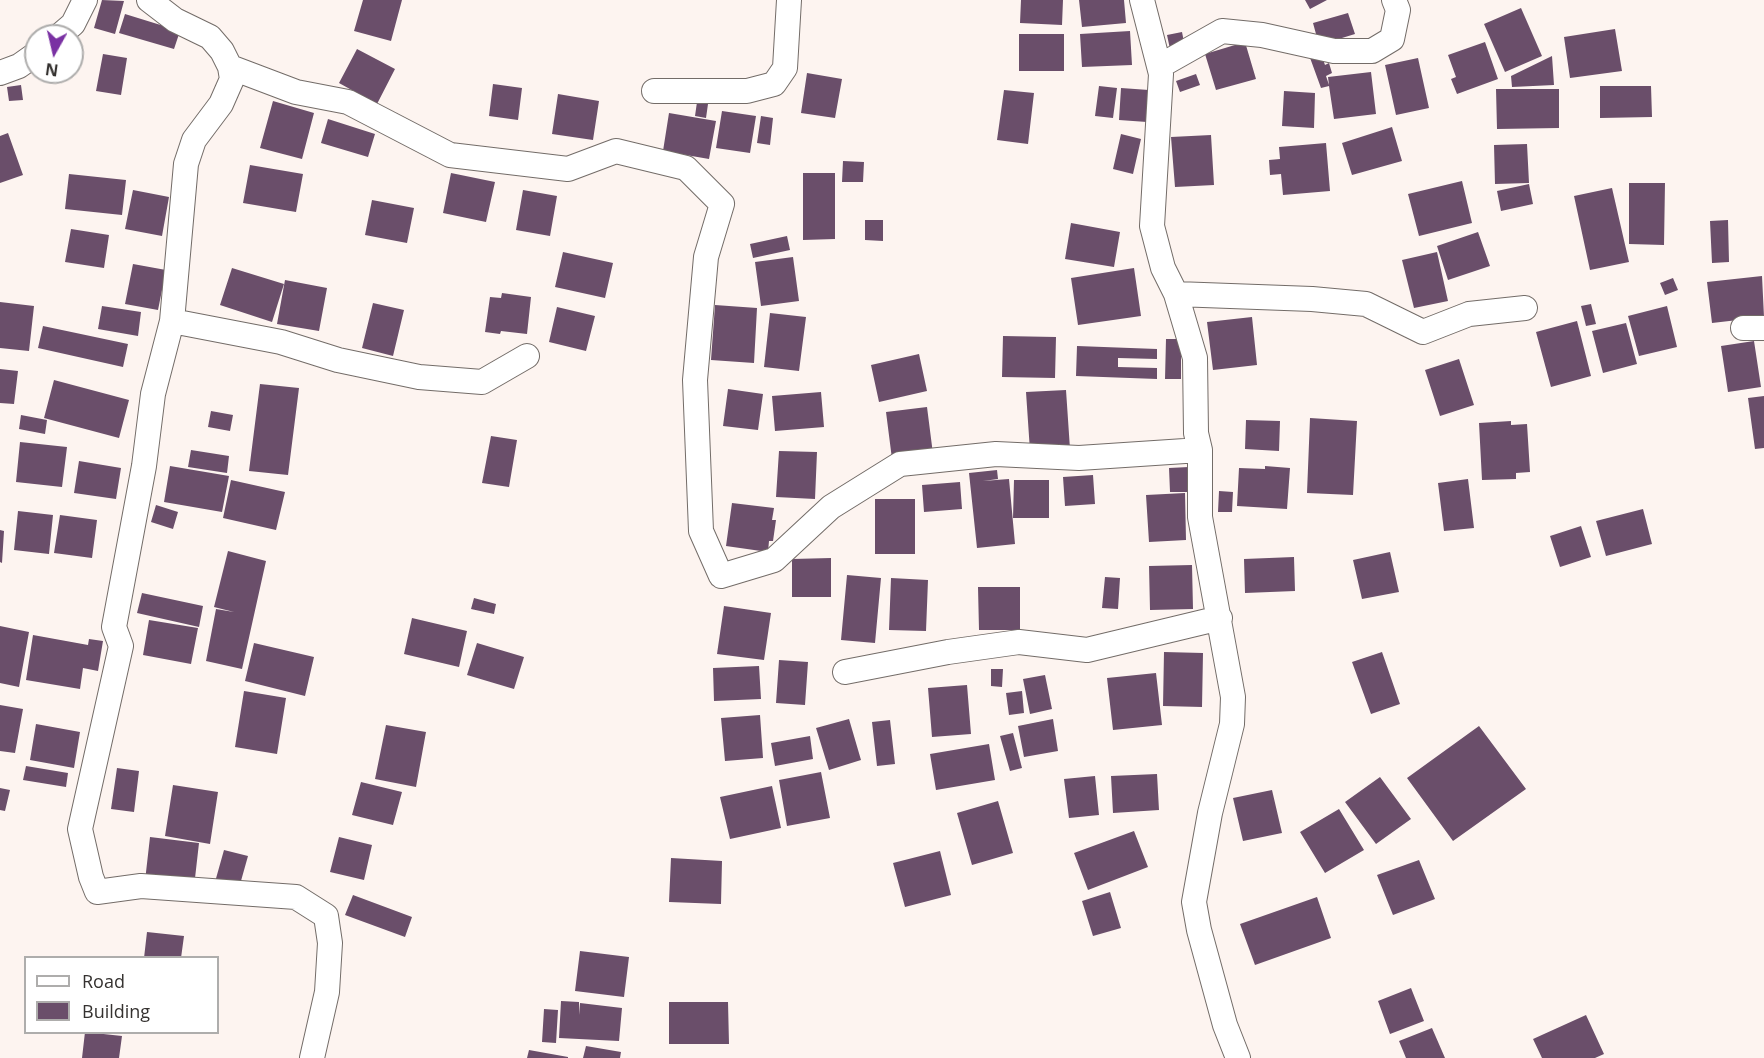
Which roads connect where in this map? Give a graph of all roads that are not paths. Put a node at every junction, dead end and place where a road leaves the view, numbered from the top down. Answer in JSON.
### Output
{"nodes":[{"id":1,"x":85,"y":0,"type":"edge"},
{"id":2,"x":148,"y":0,"type":"edge"},
{"id":3,"x":789,"y":0,"type":"edge"},
{"id":4,"x":1142,"y":0,"type":"edge"},
{"id":5,"x":1394,"y":0,"type":"edge"},
{"id":6,"x":73,"y":24,"type":"edge"},
{"id":7,"x":24,"y":62,"type":"edge"},
{"id":8,"x":1160,"y":66,"type":"junction"},
{"id":9,"x":230,"y":67,"type":"junction"},
{"id":10,"x":0,"y":73,"type":"edge"},
{"id":11,"x":654,"y":91,"type":"dead end"},
{"id":12,"x":1176,"y":294,"type":"junction"},
{"id":13,"x":1525,"y":308,"type":"dead end"},
{"id":14,"x":172,"y":321,"type":"junction"},
{"id":15,"x":527,"y":356,"type":"dead end"},
{"id":16,"x":1200,"y":450,"type":"junction"},
{"id":17,"x":1220,"y":618,"type":"junction"},
{"id":18,"x":845,"y":672,"type":"dead end"},
{"id":19,"x":312,"y":1058,"type":"edge"},
{"id":20,"x":1238,"y":1058,"type":"edge"}],
"edges":[{"from":1,"to":6,"type":"street"},
{"from":2,"to":9,"type":"street"},
{"from":3,"to":11,"type":"street"},
{"from":4,"to":8,"type":"street"},
{"from":5,"to":8,"type":"street"},
{"from":7,"to":10,"type":"street"},
{"from":8,"to":12,"type":"street"},
{"from":9,"to":14,"type":"street"},
{"from":9,"to":16,"type":"street"},
{"from":12,"to":13,"type":"street"},
{"from":12,"to":16,"type":"street"},
{"from":14,"to":15,"type":"street"},
{"from":14,"to":19,"type":"street"},
{"from":16,"to":17,"type":"street"},
{"from":17,"to":18,"type":"street"},
{"from":17,"to":20,"type":"street"}]}
